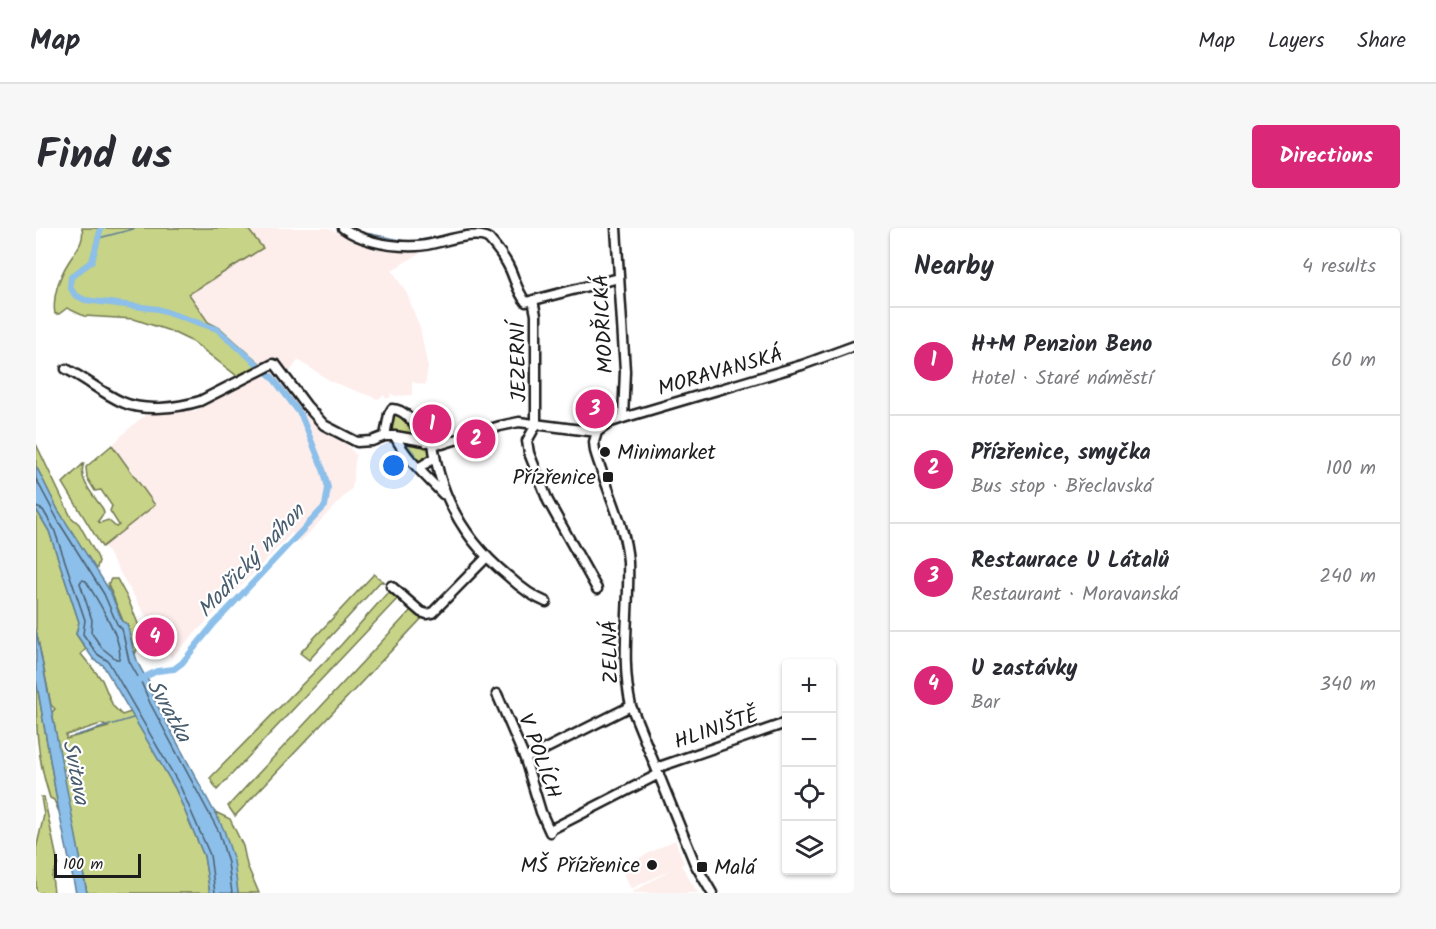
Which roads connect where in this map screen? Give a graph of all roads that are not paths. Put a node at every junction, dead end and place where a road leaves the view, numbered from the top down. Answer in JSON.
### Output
{"nodes":[{"id":1,"x":343,"y":228,"type":"edge"},
{"id":2,"x":616,"y":228,"type":"edge"},
{"id":3,"x":620,"y":278,"type":"junction"},
{"id":4,"x":533,"y":300,"type":"junction"},
{"id":5,"x":854,"y":346,"type":"edge"},
{"id":6,"x":66,"y":369,"type":"dead end"},
{"id":7,"x":623,"y":418,"type":"junction"},
{"id":8,"x":536,"y":425,"type":"junction"},
{"id":9,"x":597,"y":432,"type":"junction"},
{"id":10,"x":385,"y":436,"type":"junction"},
{"id":11,"x":395,"y":436,"type":"junction"},
{"id":12,"x":429,"y":442,"type":"junction"},
{"id":13,"x":435,"y":458,"type":"junction"},
{"id":14,"x":418,"y":468,"type":"junction"},
{"id":15,"x":446,"y":496,"type":"junction"},
{"id":16,"x":486,"y":558,"type":"junction"},
{"id":17,"x":391,"y":586,"type":"dead end"},
{"id":18,"x":597,"y":590,"type":"dead end"},
{"id":19,"x":546,"y":602,"type":"dead end"},
{"id":20,"x":497,"y":694,"type":"dead end"},
{"id":21,"x":631,"y":706,"type":"junction"},
{"id":22,"x":782,"y":724,"type":"edge"},
{"id":23,"x":525,"y":759,"type":"junction"},
{"id":24,"x":658,"y":771,"type":"junction"},
{"id":25,"x":712,"y":893,"type":"edge"}],
"edges":[{"from":1,"to":4,"type":"street","name":"JEZERNÍ"},
{"from":2,"to":3,"type":"street","name":"MODŘICKÁ"},
{"from":3,"to":4,"type":"street","name":"JEZERNÍ"},
{"from":3,"to":7,"type":"street","name":"MODŘICKÁ"},
{"from":4,"to":8,"type":"street","name":"JEZERNÍ"},
{"from":5,"to":7,"type":"street","name":"MORAVANSKÁ"},
{"from":6,"to":10,"type":"street"},
{"from":7,"to":9,"type":"street","name":"MORAVANSKÁ"},
{"from":8,"to":9,"type":"street"},
{"from":8,"to":12,"type":"street"},
{"from":8,"to":18,"type":"street","name":"JEZERNÍ"},
{"from":9,"to":21,"type":"street","name":"ZELNÁ"},
{"from":10,"to":11,"type":"street"},
{"from":10,"to":12,"type":"street"},
{"from":11,"to":12,"type":"street"},
{"from":11,"to":14,"type":"street"},
{"from":12,"to":13,"type":"street"},
{"from":13,"to":14,"type":"street"},
{"from":13,"to":15,"type":"street"},
{"from":14,"to":15,"type":"street"},
{"from":15,"to":16,"type":"street"},
{"from":16,"to":17,"type":"street"},
{"from":16,"to":19,"type":"street"},
{"from":20,"to":23,"type":"street","name":"V POLÍCH"},
{"from":21,"to":23,"type":"street"},
{"from":21,"to":24,"type":"street","name":"ZELNÁ"},
{"from":22,"to":24,"type":"street","name":"HLINIŠTĚ"},
{"from":23,"to":24,"type":"street","name":"V POLÍCH"},
{"from":24,"to":25,"type":"street","name":"ZELNÁ"}]}
